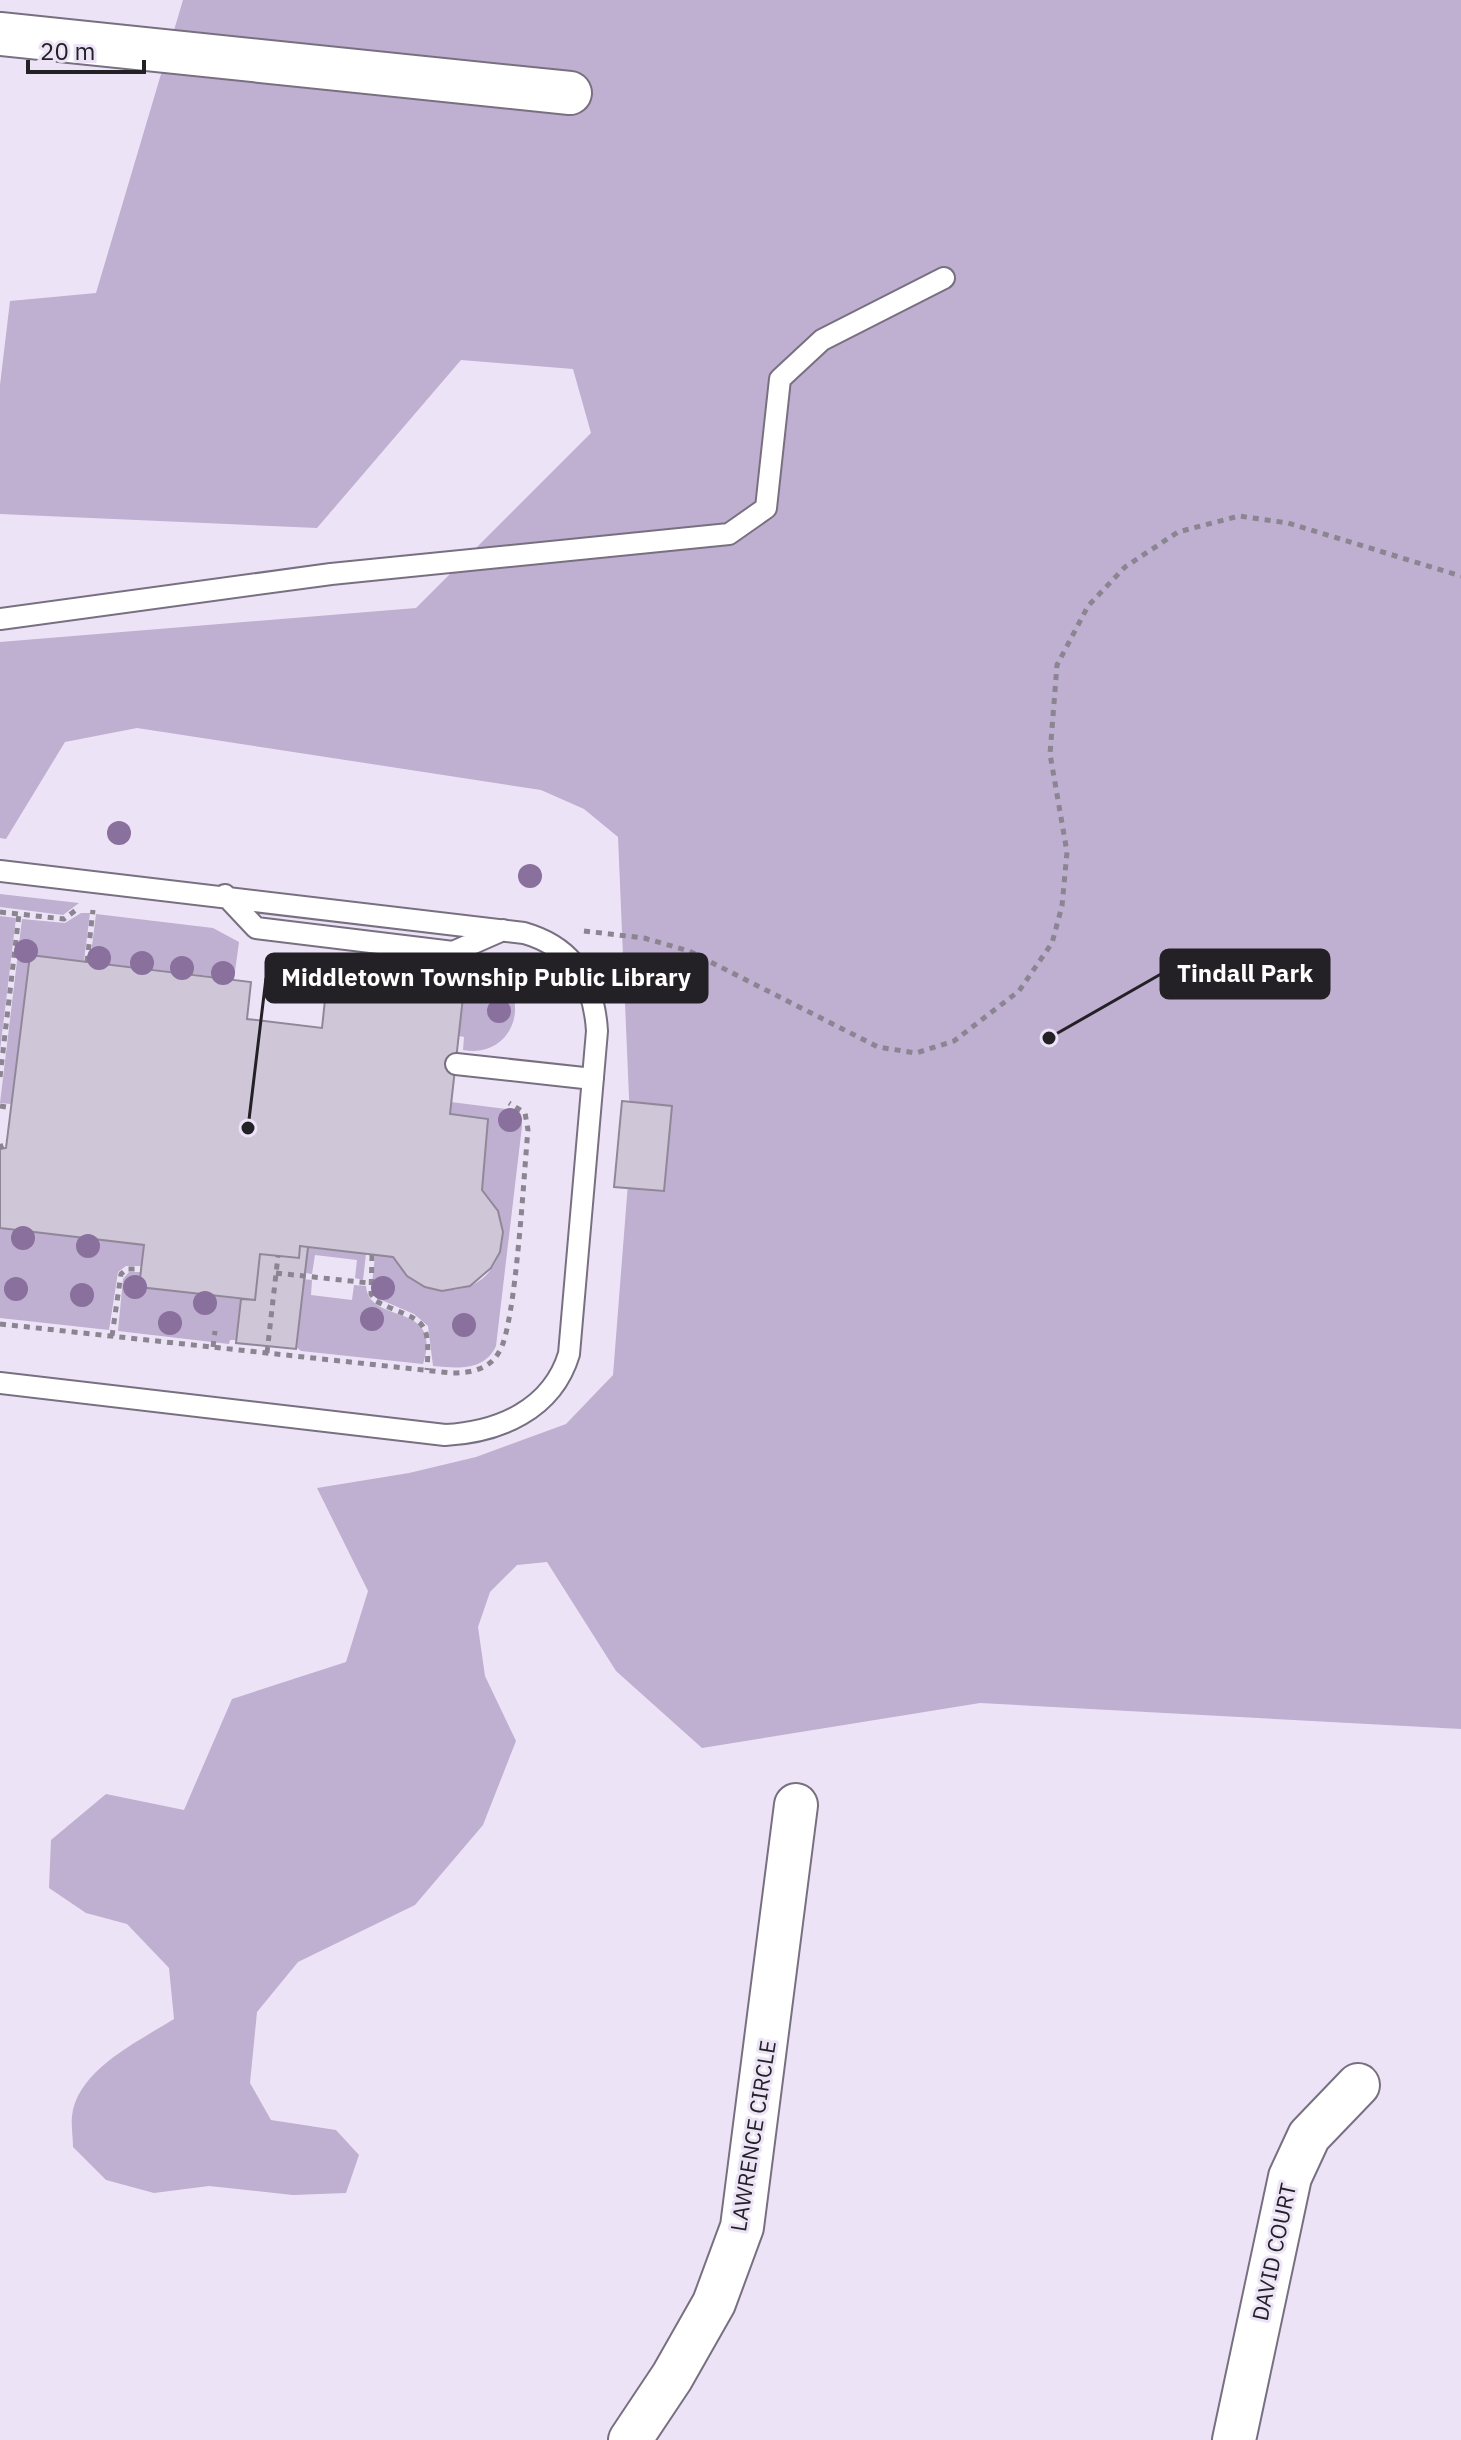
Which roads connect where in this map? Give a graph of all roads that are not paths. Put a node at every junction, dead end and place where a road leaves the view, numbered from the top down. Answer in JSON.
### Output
{"nodes":[{"id":1,"x":0,"y":34,"type":"edge"},
{"id":2,"x":570,"y":93,"type":"dead end"},
{"id":3,"x":944,"y":278,"type":"dead end"},
{"id":4,"x":0,"y":619,"type":"edge"},
{"id":5,"x":0,"y":871,"type":"edge"},
{"id":6,"x":225,"y":895,"type":"junction"},
{"id":7,"x":503,"y":930,"type":"junction"},
{"id":8,"x":456,"y":1064,"type":"dead end"},
{"id":9,"x":593,"y":1079,"type":"junction"},
{"id":10,"x":0,"y":1383,"type":"edge"},
{"id":11,"x":796,"y":1805,"type":"dead end"},
{"id":12,"x":1358,"y":2085,"type":"dead end"},
{"id":13,"x":630,"y":2440,"type":"edge"},
{"id":14,"x":1234,"y":2440,"type":"edge"}],
"edges":[{"from":1,"to":2,"type":"street"},
{"from":3,"to":4,"type":"lane"},
{"from":5,"to":6,"type":"lane"},
{"from":6,"to":7,"type":"lane"},
{"from":6,"to":7,"type":"lane"},
{"from":7,"to":9,"type":"lane"},
{"from":8,"to":9,"type":"lane"},
{"from":9,"to":10,"type":"lane"},
{"from":11,"to":13,"type":"street","name":"LAWRENCE CIRCLE"},
{"from":12,"to":14,"type":"street","name":"DAVID COURT"}]}
